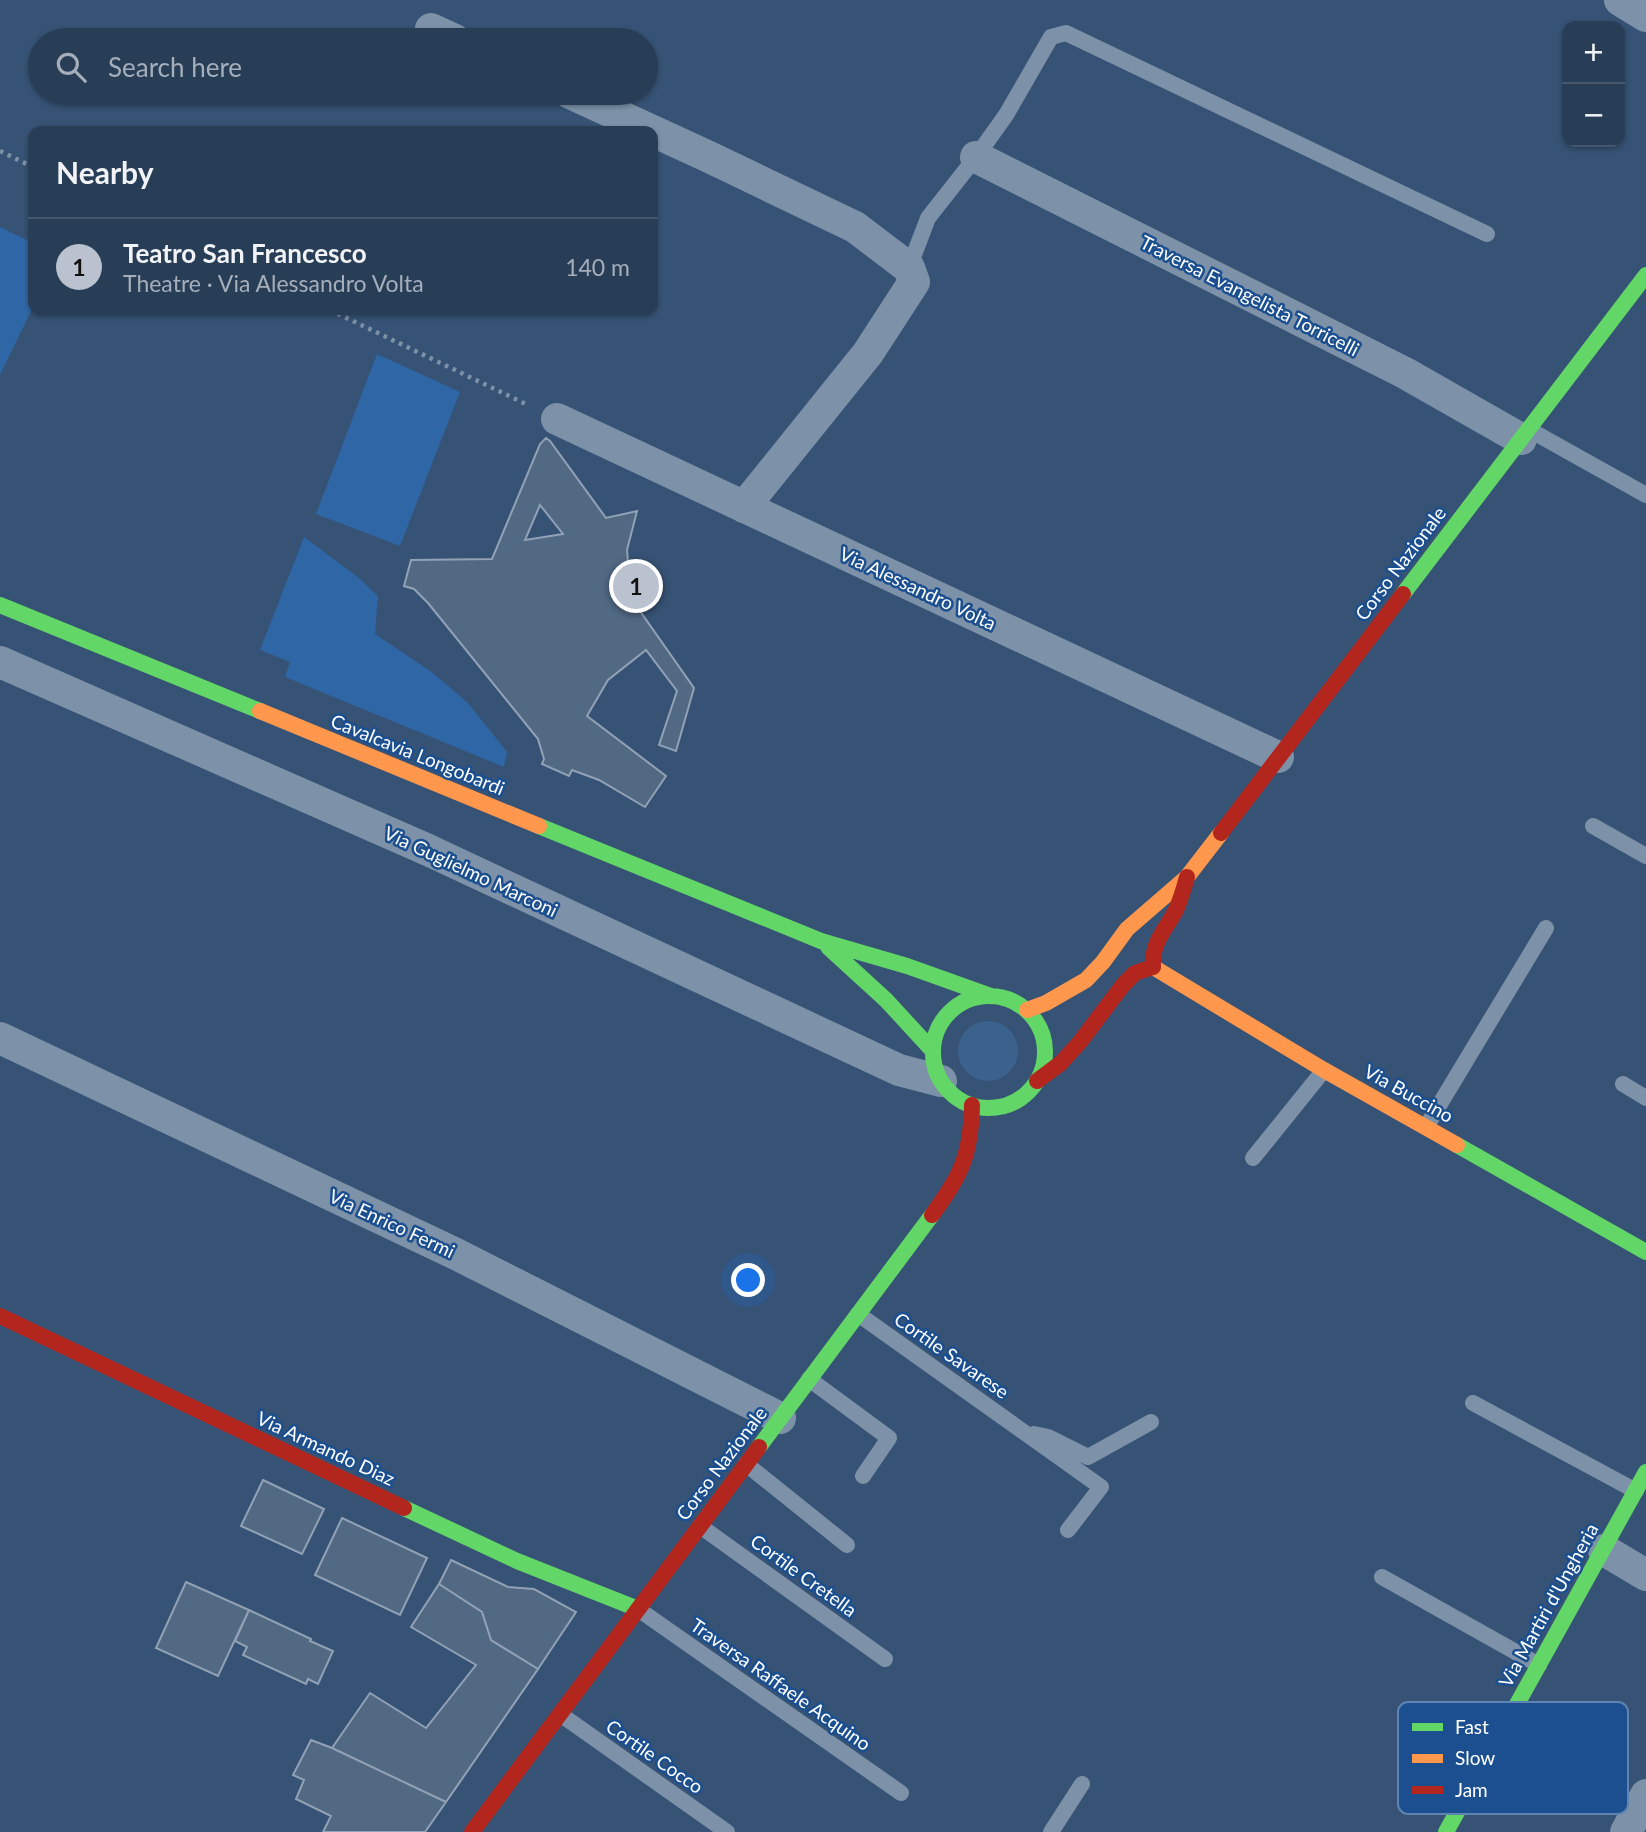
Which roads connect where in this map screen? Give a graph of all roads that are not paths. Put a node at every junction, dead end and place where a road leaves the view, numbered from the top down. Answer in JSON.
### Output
{"nodes":[{"id":1,"x":1620,"y":0,"type":"edge"},
{"id":2,"x":1646,"y":16,"type":"edge"},
{"id":3,"x":596,"y":105,"type":"edge"},
{"id":4,"x":642,"y":126,"type":"edge"},
{"id":5,"x":658,"y":133,"type":"edge"},
{"id":6,"x":976,"y":157,"type":"junction"},
{"id":7,"x":1487,"y":234,"type":"dead end"},
{"id":8,"x":909,"y":268,"type":"junction"},
{"id":9,"x":1646,"y":275,"type":"edge"},
{"id":10,"x":557,"y":419,"type":"road end"},
{"id":11,"x":1525,"y":434,"type":"junction"},
{"id":12,"x":1646,"y":495,"type":"edge"},
{"id":13,"x":744,"y":507,"type":"junction"},
{"id":14,"x":0,"y":605,"type":"edge"},
{"id":15,"x":0,"y":662,"type":"edge"},
{"id":16,"x":1278,"y":757,"type":"junction"},
{"id":17,"x":1593,"y":826,"type":"dead end"},
{"id":18,"x":1646,"y":856,"type":"edge"},
{"id":19,"x":1187,"y":877,"type":"junction"},
{"id":20,"x":1546,"y":928,"type":"dead end"},
{"id":21,"x":821,"y":941,"type":"junction"},
{"id":22,"x":1153,"y":967,"type":"junction"},
{"id":23,"x":991,"y":996,"type":"junction"},
{"id":24,"x":1027,"y":1010,"type":"junction"},
{"id":25,"x":0,"y":1038,"type":"edge"},
{"id":26,"x":937,"y":1066,"type":"junction"},
{"id":27,"x":1324,"y":1070,"type":"junction"},
{"id":28,"x":1037,"y":1080,"type":"junction"},
{"id":29,"x":1623,"y":1084,"type":"dead end"},
{"id":30,"x":1646,"y":1098,"type":"edge"},
{"id":31,"x":971,"y":1105,"type":"junction"},
{"id":32,"x":1426,"y":1127,"type":"junction"},
{"id":33,"x":1253,"y":1158,"type":"dead end"},
{"id":34,"x":1646,"y":1252,"type":"edge"},
{"id":35,"x":858,"y":1314,"type":"junction"},
{"id":36,"x":0,"y":1316,"type":"edge"},
{"id":37,"x":809,"y":1379,"type":"junction"},
{"id":38,"x":1472,"y":1403,"type":"dead end"},
{"id":39,"x":780,"y":1418,"type":"junction"},
{"id":40,"x":1152,"y":1422,"type":"dead end"},
{"id":41,"x":1022,"y":1430,"type":"junction"},
{"id":42,"x":746,"y":1464,"type":"junction"},
{"id":43,"x":1646,"y":1472,"type":"edge"},
{"id":44,"x":863,"y":1476,"type":"dead end"},
{"id":45,"x":1636,"y":1490,"type":"junction"},
{"id":46,"x":700,"y":1526,"type":"junction"},
{"id":47,"x":1068,"y":1530,"type":"dead end"},
{"id":48,"x":847,"y":1545,"type":"dead end"},
{"id":49,"x":1604,"y":1550,"type":"junction"},
{"id":50,"x":1646,"y":1574,"type":"edge"},
{"id":51,"x":1382,"y":1577,"type":"dead end"},
{"id":52,"x":638,"y":1609,"type":"junction"},
{"id":53,"x":885,"y":1659,"type":"dead end"},
{"id":54,"x":1539,"y":1665,"type":"junction"},
{"id":55,"x":1518,"y":1702,"type":"edge"},
{"id":56,"x":560,"y":1714,"type":"junction"},
{"id":57,"x":1082,"y":1784,"type":"dead end"},
{"id":58,"x":901,"y":1793,"type":"dead end"},
{"id":59,"x":1646,"y":1795,"type":"edge"},
{"id":60,"x":1456,"y":1814,"type":"edge"},
{"id":61,"x":472,"y":1832,"type":"edge"},
{"id":62,"x":727,"y":1832,"type":"edge"},
{"id":63,"x":1051,"y":1832,"type":"edge"},
{"id":64,"x":1446,"y":1832,"type":"edge"},
{"id":65,"x":1626,"y":1832,"type":"edge"}],
"edges":[{"from":1,"to":2,"type":"street"},
{"from":3,"to":4,"type":"street"},
{"from":5,"to":8,"type":"street"},
{"from":6,"to":7,"type":"lane"},
{"from":6,"to":8,"type":"lane"},
{"from":6,"to":11,"type":"street","name":"Traversa Evangelista Torricelli"},
{"from":8,"to":13,"type":"street"},
{"from":9,"to":11,"type":"main road","name":"Corso Nazionale"},
{"from":10,"to":13,"type":"street","name":"Via Alessandro Volta"},
{"from":11,"to":12,"type":"lane"},
{"from":11,"to":16,"type":"main road","name":"Corso Nazionale"},
{"from":13,"to":16,"type":"street","name":"Via Alessandro Volta"},
{"from":14,"to":21,"type":"main road","name":"Cavalcavia Longobardi"},
{"from":15,"to":26,"type":"street","name":"Via Guglielmo Marconi"},
{"from":16,"to":19,"type":"main road","name":"Corso Nazionale"},
{"from":17,"to":18,"type":"lane"},
{"from":19,"to":22,"type":"main road","name":"Corso Nazionale"},
{"from":19,"to":24,"type":"main road","name":"Corso Nazionale"},
{"from":20,"to":32,"type":"lane"},
{"from":21,"to":23,"type":"main road","name":"Cavalcavia Longobardi"},
{"from":21,"to":26,"type":"main road","name":"Cavalcavia Longobardi"},
{"from":22,"to":27,"type":"main road","name":"Via Buccino"},
{"from":22,"to":28,"type":"main road"},
{"from":23,"to":24,"type":"main road"},
{"from":23,"to":26,"type":"main road"},
{"from":24,"to":28,"type":"main road"},
{"from":25,"to":39,"type":"street","name":"Via Enrico Fermi"},
{"from":26,"to":31,"type":"main road"},
{"from":27,"to":32,"type":"main road","name":"Via Buccino"},
{"from":27,"to":33,"type":"lane"},
{"from":28,"to":31,"type":"main road"},
{"from":29,"to":30,"type":"lane"},
{"from":31,"to":35,"type":"main road","name":"Corso Nazionale"},
{"from":32,"to":34,"type":"main road","name":"Via Buccino"},
{"from":35,"to":37,"type":"main road","name":"Corso Nazionale"},
{"from":35,"to":41,"type":"lane","name":"Cortile Savarese"},
{"from":36,"to":52,"type":"main road","name":"Via Armando Diaz"},
{"from":37,"to":39,"type":"main road","name":"Corso Nazionale"},
{"from":37,"to":44,"type":"lane"},
{"from":38,"to":45,"type":"lane"},
{"from":39,"to":42,"type":"main road","name":"Corso Nazionale"},
{"from":40,"to":41,"type":"lane","name":"Cortile Savarese"},
{"from":41,"to":47,"type":"lane","name":"Cortile Savarese"},
{"from":42,"to":46,"type":"main road","name":"Corso Nazionale"},
{"from":42,"to":48,"type":"lane"},
{"from":43,"to":45,"type":"main road","name":"Via Martiri d'Ungheria"},
{"from":45,"to":49,"type":"main road","name":"Via Martiri d'Ungheria"},
{"from":46,"to":52,"type":"main road","name":"Corso Nazionale"},
{"from":46,"to":53,"type":"lane","name":"Cortile Cretella"},
{"from":49,"to":50,"type":"street"},
{"from":49,"to":54,"type":"main road","name":"Via Martiri d'Ungheria"},
{"from":51,"to":54,"type":"lane"},
{"from":52,"to":56,"type":"main road","name":"Corso Nazionale"},
{"from":52,"to":58,"type":"lane","name":"Traversa Raffaele Acquino"},
{"from":54,"to":55,"type":"main road","name":"Via Martiri d'Ungheria"},
{"from":56,"to":61,"type":"main road","name":"Corso Nazionale"},
{"from":56,"to":62,"type":"lane","name":"Cortile Cocco"},
{"from":57,"to":63,"type":"lane"},
{"from":59,"to":65,"type":"street"},
{"from":60,"to":64,"type":"main road","name":"Via Martiri d'Ungheria"}]}
